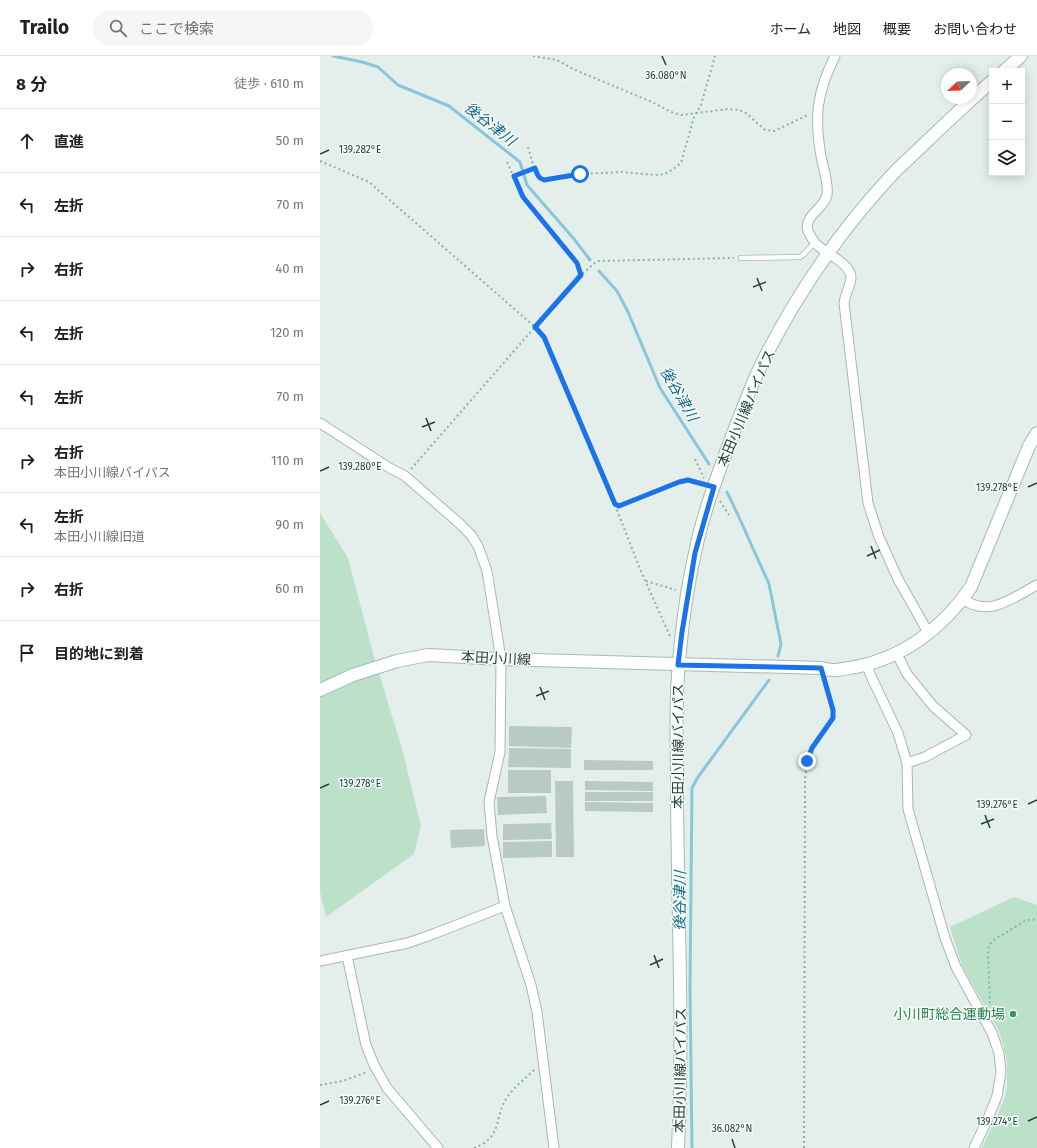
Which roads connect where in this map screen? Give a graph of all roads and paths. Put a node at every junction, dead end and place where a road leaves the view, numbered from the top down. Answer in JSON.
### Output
{"nodes":[{"id":1,"x":533,"y":56,"type":"edge"},
{"id":2,"x":715,"y":56,"type":"edge"},
{"id":3,"x":835,"y":56,"type":"edge"},
{"id":4,"x":1021,"y":56,"type":"edge"},
{"id":5,"x":1007,"y":68,"type":"edge"},
{"id":6,"x":989,"y":84,"type":"edge"},
{"id":7,"x":817,"y":111,"type":"junction"},
{"id":8,"x":528,"y":147,"type":"dead end"},
{"id":9,"x":320,"y":161,"type":"edge"},
{"id":10,"x":507,"y":162,"type":"dead end"},
{"id":11,"x":535,"y":168,"type":"junction"},
{"id":12,"x":514,"y":176,"type":"junction"},
{"id":13,"x":814,"y":243,"type":"junction"},
{"id":14,"x":829,"y":254,"type":"junction"},
{"id":15,"x":741,"y":258,"type":"joint"},
{"id":16,"x":581,"y":275,"type":"junction"},
{"id":17,"x":535,"y":327,"type":"junction"},
{"id":18,"x":320,"y":423,"type":"edge"},
{"id":19,"x":1037,"y":433,"type":"edge"},
{"id":20,"x":695,"y":459,"type":"dead end"},
{"id":21,"x":405,"y":476,"type":"junction"},
{"id":22,"x":710,"y":489,"type":"junction"},
{"id":23,"x":615,"y":504,"type":"junction"},
{"id":24,"x":729,"y":515,"type":"dead end"},
{"id":25,"x":646,"y":582,"type":"junction"},
{"id":26,"x":1037,"y":585,"type":"edge"},
{"id":27,"x":676,"y":590,"type":"dead end"},
{"id":28,"x":963,"y":599,"type":"junction"},
{"id":29,"x":929,"y":634,"type":"junction"},
{"id":30,"x":670,"y":636,"type":"dead end"},
{"id":31,"x":897,"y":654,"type":"junction"},
{"id":32,"x":501,"y":659,"type":"junction"},
{"id":33,"x":678,"y":665,"type":"junction"},
{"id":34,"x":867,"y":665,"type":"junction"},
{"id":35,"x":821,"y":668,"type":"junction"},
{"id":36,"x":320,"y":690,"type":"edge"},
{"id":37,"x":907,"y":763,"type":"junction"},
{"id":38,"x":505,"y":906,"type":"junction"},
{"id":39,"x":1037,"y":921,"type":"edge"},
{"id":40,"x":347,"y":956,"type":"junction"},
{"id":41,"x":320,"y":961,"type":"edge"},
{"id":42,"x":986,"y":1012,"type":"dead end"},
{"id":43,"x":543,"y":1062,"type":"junction"},
{"id":44,"x":376,"y":1068,"type":"junction"},
{"id":45,"x":320,"y":1085,"type":"edge"},
{"id":46,"x":438,"y":1148,"type":"edge"},
{"id":47,"x":474,"y":1148,"type":"edge"},
{"id":48,"x":554,"y":1148,"type":"edge"},
{"id":49,"x":678,"y":1148,"type":"edge"},
{"id":50,"x":804,"y":1148,"type":"edge"},
{"id":51,"x":974,"y":1148,"type":"edge"}],
"edges":[{"from":1,"to":7,"type":"path"},
{"from":2,"to":11,"type":"path"},
{"from":3,"to":7,"type":"street"},
{"from":4,"to":5,"type":"main road"},
{"from":6,"to":14,"type":"main road","name":"本田小川線バイパス"},
{"from":7,"to":13,"type":"street"},
{"from":8,"to":11,"type":"path"},
{"from":9,"to":17,"type":"path"},
{"from":10,"to":12,"type":"path"},
{"from":11,"to":12,"type":"path"},
{"from":12,"to":16,"type":"path"},
{"from":13,"to":14,"type":"street"},
{"from":13,"to":15,"type":"lane"},
{"from":14,"to":22,"type":"main road","name":"本田小川線バイパス"},
{"from":14,"to":29,"type":"street"},
{"from":15,"to":16,"type":"path"},
{"from":16,"to":17,"type":"path"},
{"from":17,"to":21,"type":"path"},
{"from":17,"to":23,"type":"path"},
{"from":18,"to":21,"type":"street"},
{"from":19,"to":28,"type":"main road","name":"本田小川線"},
{"from":20,"to":22,"type":"path"},
{"from":21,"to":32,"type":"street"},
{"from":22,"to":23,"type":"path"},
{"from":22,"to":24,"type":"path"},
{"from":22,"to":33,"type":"main road","name":"本田小川線バイパス"},
{"from":23,"to":25,"type":"path"},
{"from":25,"to":27,"type":"path"},
{"from":25,"to":30,"type":"path"},
{"from":26,"to":28,"type":"street"},
{"from":28,"to":29,"type":"main road","name":"本田小川線"},
{"from":29,"to":31,"type":"main road","name":"本田小川線"},
{"from":31,"to":34,"type":"main road","name":"本田小川線"},
{"from":31,"to":37,"type":"street"},
{"from":32,"to":33,"type":"main road","name":"本田小川線"},
{"from":32,"to":36,"type":"main road","name":"本田小川線"},
{"from":32,"to":38,"type":"street"},
{"from":33,"to":35,"type":"main road","name":"本田小川線"},
{"from":33,"to":49,"type":"main road","name":"本田小川線バイパス"},
{"from":34,"to":35,"type":"main road","name":"本田小川線"},
{"from":34,"to":37,"type":"street"},
{"from":35,"to":50,"type":"path"},
{"from":37,"to":51,"type":"street"},
{"from":38,"to":40,"type":"street"},
{"from":38,"to":43,"type":"street"},
{"from":39,"to":42,"type":"path"},
{"from":40,"to":41,"type":"street"},
{"from":40,"to":44,"type":"street"},
{"from":43,"to":47,"type":"path"},
{"from":43,"to":48,"type":"street"},
{"from":44,"to":45,"type":"path"},
{"from":44,"to":46,"type":"street"}]}
